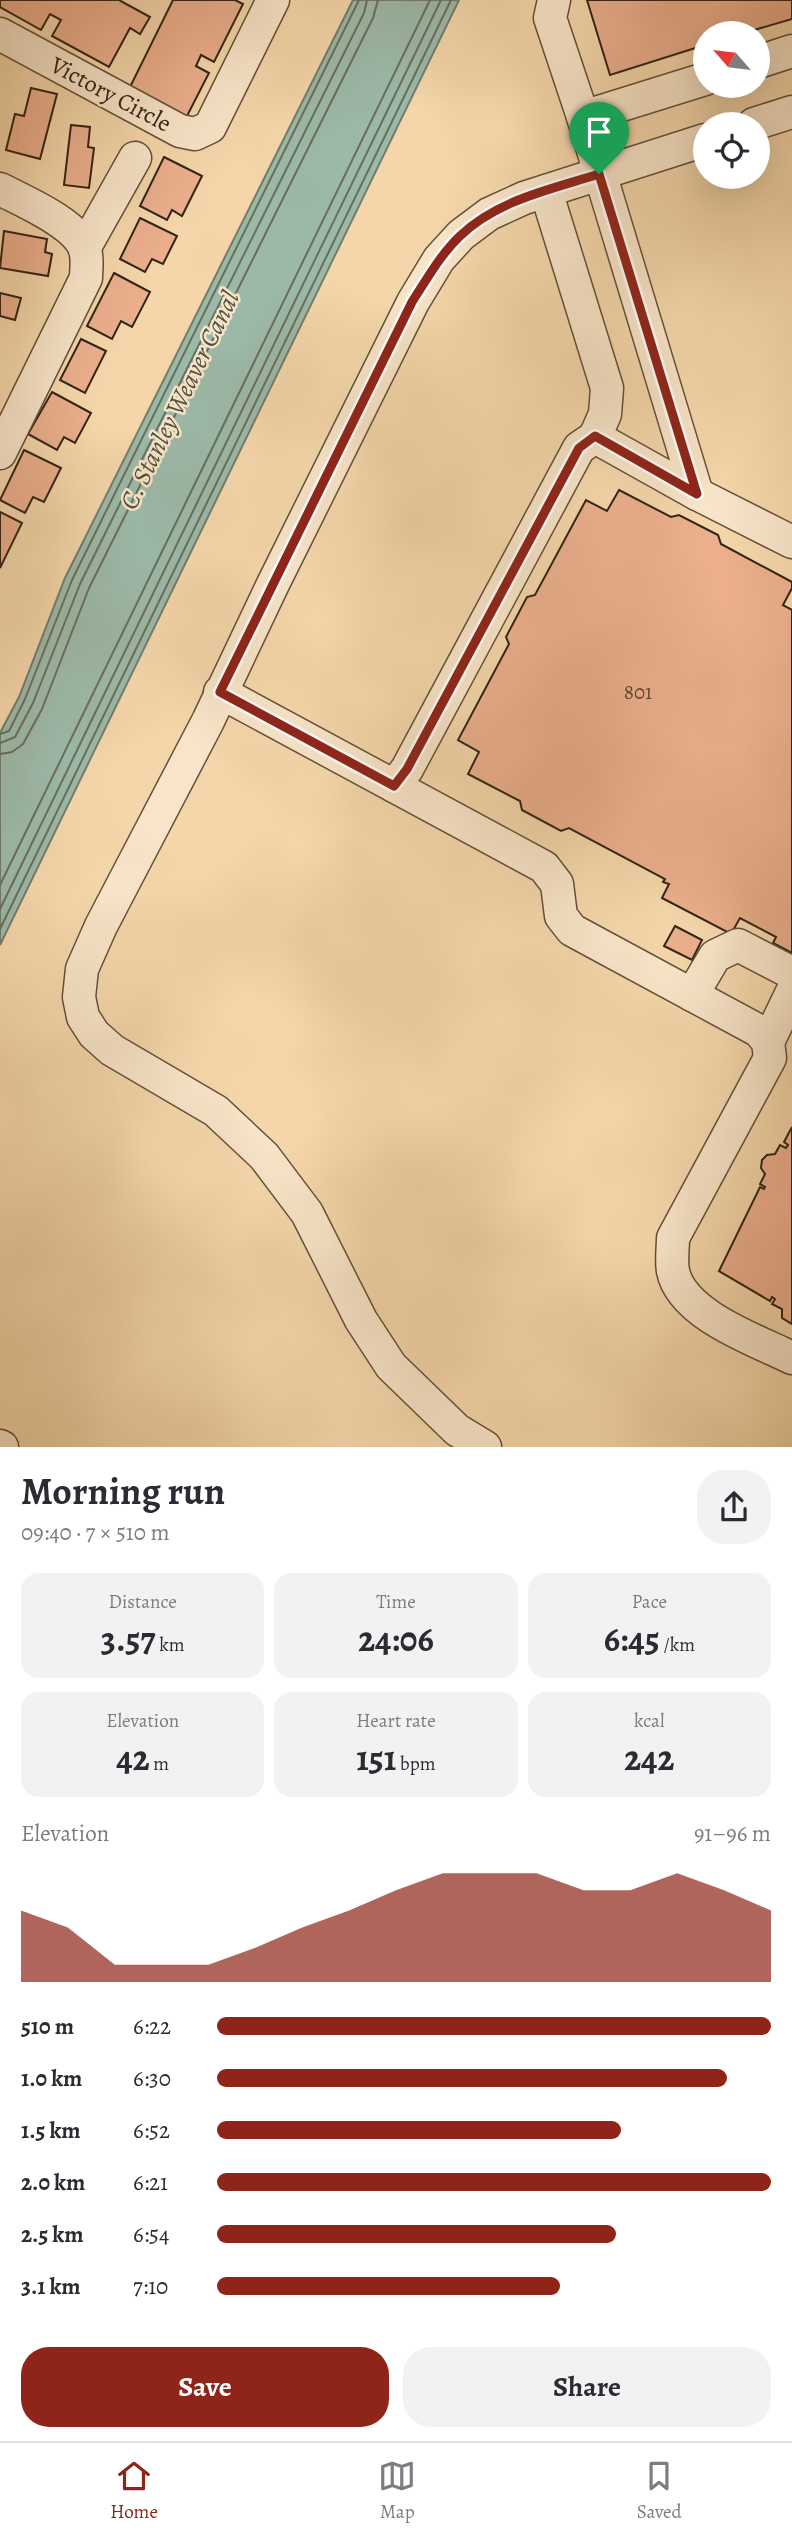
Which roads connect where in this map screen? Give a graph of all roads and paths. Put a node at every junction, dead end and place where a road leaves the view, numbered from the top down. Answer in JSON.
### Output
{"nodes":[{"id":1,"x":273,"y":0,"type":"edge"},
{"id":2,"x":554,"y":0,"type":"edge"},
{"id":3,"x":0,"y":34,"type":"edge"},
{"id":4,"x":792,"y":51,"type":"edge"},
{"id":5,"x":770,"y":58,"type":"edge"},
{"id":6,"x":693,"y":83,"type":"edge"},
{"id":7,"x":792,"y":112,"type":"edge"},
{"id":8,"x":583,"y":117,"type":"junction"},
{"id":9,"x":770,"y":119,"type":"edge"},
{"id":10,"x":693,"y":143,"type":"edge"},
{"id":11,"x":135,"y":158,"type":"dead end"},
{"id":12,"x":599,"y":174,"type":"junction"},
{"id":13,"x":0,"y":189,"type":"edge"},
{"id":14,"x":546,"y":191,"type":"junction"},
{"id":15,"x":85,"y":247,"type":"junction"},
{"id":16,"x":595,"y":436,"type":"junction"},
{"id":17,"x":0,"y":453,"type":"edge"},
{"id":18,"x":697,"y":494,"type":"junction"},
{"id":19,"x":792,"y":542,"type":"edge"},
{"id":20,"x":220,"y":692,"type":"junction"},
{"id":21,"x":394,"y":786,"type":"junction"},
{"id":22,"x":792,"y":972,"type":"edge"},
{"id":23,"x":792,"y":992,"type":"edge"},
{"id":24,"x":692,"y":995,"type":"junction"},
{"id":25,"x":768,"y":1042,"type":"junction"},
{"id":26,"x":792,"y":1358,"type":"edge"},
{"id":27,"x":485,"y":1447,"type":"edge"}],
"edges":[{"from":1,"to":3,"type":"street","name":"Victory Circle"},
{"from":2,"to":8,"type":"street"},
{"from":4,"to":5,"type":"street"},
{"from":6,"to":8,"type":"street"},
{"from":7,"to":9,"type":"street"},
{"from":8,"to":12,"type":"street"},
{"from":10,"to":12,"type":"street"},
{"from":11,"to":15,"type":"street"},
{"from":12,"to":14,"type":"street"},
{"from":12,"to":18,"type":"street"},
{"from":13,"to":15,"type":"street"},
{"from":14,"to":16,"type":"street"},
{"from":14,"to":20,"type":"street"},
{"from":15,"to":17,"type":"street"},
{"from":16,"to":18,"type":"street"},
{"from":16,"to":21,"type":"street"},
{"from":18,"to":19,"type":"street"},
{"from":20,"to":21,"type":"street"},
{"from":20,"to":27,"type":"street"},
{"from":21,"to":24,"type":"street"},
{"from":22,"to":24,"type":"street"},
{"from":23,"to":25,"type":"street"},
{"from":24,"to":25,"type":"street"},
{"from":25,"to":26,"type":"street"}]}
